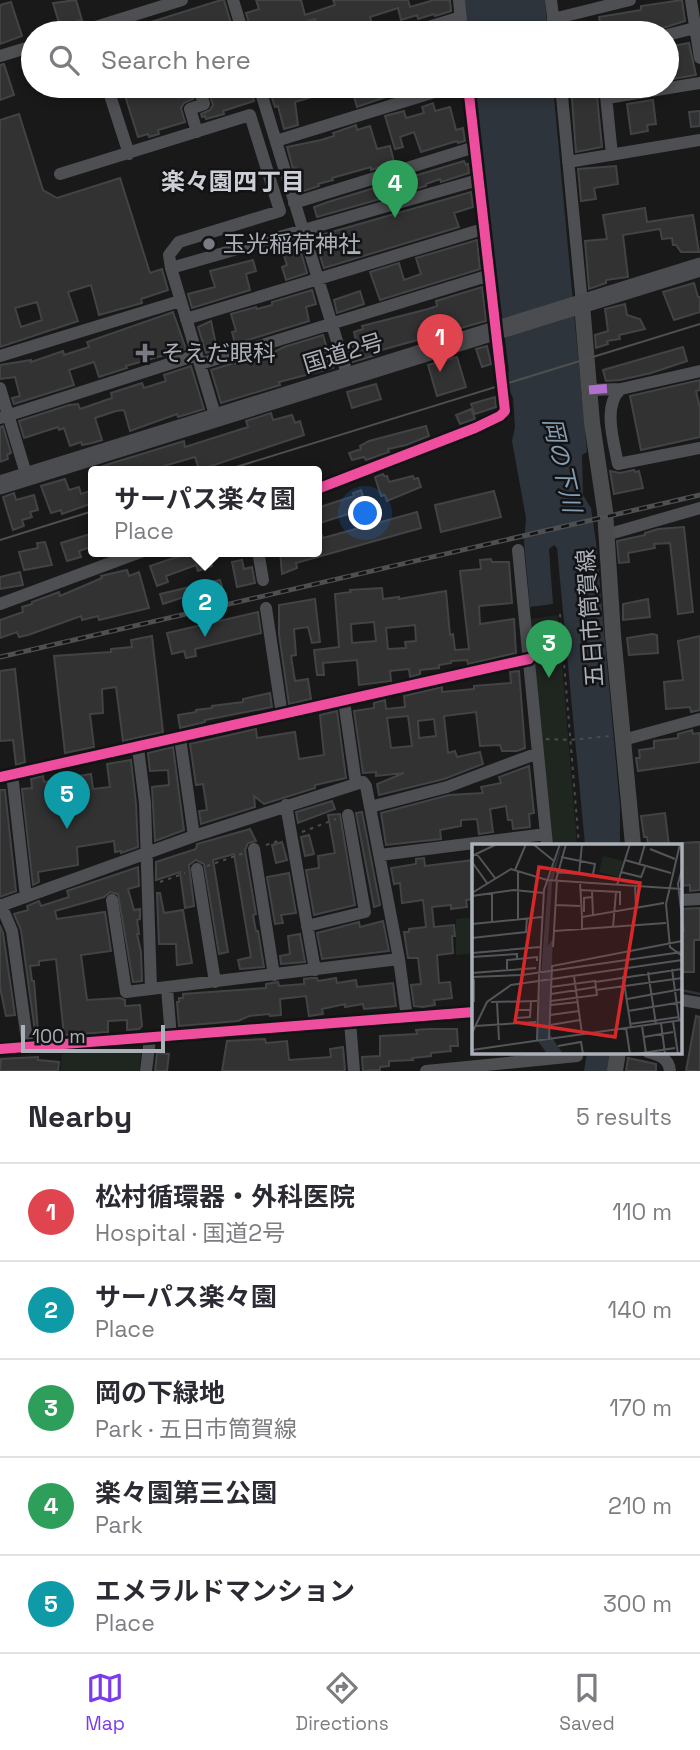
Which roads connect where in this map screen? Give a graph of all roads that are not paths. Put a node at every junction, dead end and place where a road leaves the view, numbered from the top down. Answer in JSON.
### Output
{"nodes":[{"id":1,"x":136,"y":0,"type":"edge"},
{"id":2,"x":182,"y":0,"type":"edge"},
{"id":3,"x":233,"y":0,"type":"edge"},
{"id":4,"x":459,"y":0,"type":"edge"},
{"id":5,"x":551,"y":0,"type":"edge"},
{"id":6,"x":630,"y":0,"type":"edge"},
{"id":7,"x":691,"y":0,"type":"edge"},
{"id":8,"x":140,"y":13,"type":"junction"},
{"id":9,"x":461,"y":17,"type":"junction"},
{"id":10,"x":554,"y":19,"type":"joint"},
{"id":11,"x":118,"y":21,"type":"edge"},
{"id":12,"x":239,"y":21,"type":"edge"},
{"id":13,"x":448,"y":21,"type":"edge"},
{"id":14,"x":461,"y":21,"type":"edge"},
{"id":15,"x":695,"y":29,"type":"junction"},
{"id":16,"x":679,"y":32,"type":"edge"},
{"id":17,"x":21,"y":50,"type":"edge"},
{"id":18,"x":0,"y":56,"type":"edge"},
{"id":19,"x":700,"y":58,"type":"edge"},
{"id":20,"x":700,"y":83,"type":"edge"},
{"id":21,"x":679,"y":85,"type":"edge"},
{"id":22,"x":111,"y":98,"type":"edge"},
{"id":23,"x":202,"y":98,"type":"edge"},
{"id":24,"x":263,"y":98,"type":"edge"},
{"id":25,"x":415,"y":98,"type":"edge"},
{"id":26,"x":469,"y":98,"type":"edge"},
{"id":27,"x":562,"y":98,"type":"edge"},
{"id":28,"x":607,"y":98,"type":"edge"},
{"id":29,"x":197,"y":132,"type":"junction"},
{"id":30,"x":700,"y":140,"type":"edge"},
{"id":31,"x":276,"y":141,"type":"junction"},
{"id":32,"x":475,"y":147,"type":"junction"},
{"id":33,"x":129,"y":154,"type":"junction"},
{"id":34,"x":612,"y":155,"type":"junction"},
{"id":35,"x":568,"y":162,"type":"junction"},
{"id":36,"x":60,"y":174,"type":"dead end"},
{"id":37,"x":478,"y":180,"type":"junction"},
{"id":38,"x":295,"y":203,"type":"junction"},
{"id":39,"x":483,"y":229,"type":"junction"},
{"id":40,"x":302,"y":231,"type":"junction"},
{"id":41,"x":700,"y":267,"type":"edge"},
{"id":42,"x":171,"y":268,"type":"junction"},
{"id":43,"x":490,"y":275,"type":"junction"},
{"id":44,"x":317,"y":279,"type":"junction"},
{"id":45,"x":180,"y":301,"type":"junction"},
{"id":46,"x":577,"y":306,"type":"junction"},
{"id":47,"x":186,"y":320,"type":"junction"},
{"id":48,"x":331,"y":324,"type":"junction"},
{"id":49,"x":499,"y":330,"type":"junction"},
{"id":50,"x":0,"y":356,"type":"edge"},
{"id":51,"x":198,"y":360,"type":"junction"},
{"id":52,"x":700,"y":371,"type":"edge"},
{"id":53,"x":348,"y":377,"type":"junction"},
{"id":54,"x":0,"y":388,"type":"edge"},
{"id":55,"x":617,"y":389,"type":"junction"},
{"id":56,"x":589,"y":390,"type":"junction"},
{"id":57,"x":4,"y":416,"type":"edge"},
{"id":58,"x":216,"y":418,"type":"junction"},
{"id":59,"x":612,"y":432,"type":"junction"},
{"id":60,"x":594,"y":435,"type":"junction"},
{"id":61,"x":700,"y":448,"type":"edge"},
{"id":62,"x":27,"y":477,"type":"junction"},
{"id":63,"x":0,"y":485,"type":"edge"},
{"id":64,"x":322,"y":487,"type":"edge"},
{"id":65,"x":700,"y":508,"type":"edge"},
{"id":66,"x":606,"y":535,"type":"junction"},
{"id":67,"x":518,"y":550,"type":"dead end"},
{"id":68,"x":127,"y":557,"type":"edge"},
{"id":69,"x":259,"y":557,"type":"edge"},
{"id":70,"x":263,"y":580,"type":"dead end"},
{"id":71,"x":0,"y":604,"type":"edge"},
{"id":72,"x":266,"y":608,"type":"dead end"},
{"id":73,"x":529,"y":659,"type":"junction"},
{"id":74,"x":344,"y":701,"type":"junction"},
{"id":75,"x":282,"y":715,"type":"junction"},
{"id":76,"x":700,"y":719,"type":"edge"},
{"id":77,"x":619,"y":737,"type":"junction"},
{"id":78,"x":180,"y":738,"type":"junction"},
{"id":79,"x":138,"y":748,"type":"junction"},
{"id":80,"x":538,"y":753,"type":"junction"},
{"id":81,"x":6,"y":775,"type":"edge"},
{"id":82,"x":356,"y":784,"type":"junction"},
{"id":83,"x":286,"y":805,"type":"junction"},
{"id":84,"x":370,"y":807,"type":"junction"},
{"id":85,"x":348,"y":815,"type":"dead end"},
{"id":86,"x":194,"y":836,"type":"junction"},
{"id":87,"x":546,"y":840,"type":"edge"},
{"id":88,"x":502,"y":844,"type":"edge"},
{"id":89,"x":633,"y":844,"type":"edge"},
{"id":90,"x":472,"y":847,"type":"edge"},
{"id":91,"x":254,"y":849,"type":"dead end"},
{"id":92,"x":146,"y":853,"type":"junction"},
{"id":93,"x":380,"y":855,"type":"junction"},
{"id":94,"x":197,"y":869,"type":"dead end"},
{"id":95,"x":26,"y":897,"type":"junction"},
{"id":96,"x":700,"y":899,"type":"edge"},
{"id":97,"x":112,"y":900,"type":"dead end"},
{"id":98,"x":682,"y":900,"type":"edge"},
{"id":99,"x":1,"y":905,"type":"edge"},
{"id":100,"x":307,"y":926,"type":"junction"},
{"id":101,"x":399,"y":959,"type":"junction"},
{"id":102,"x":315,"y":970,"type":"junction"},
{"id":103,"x":274,"y":975,"type":"junction"},
{"id":104,"x":215,"y":982,"type":"junction"},
{"id":105,"x":167,"y":988,"type":"junction"},
{"id":106,"x":151,"y":989,"type":"junction"},
{"id":107,"x":682,"y":1000,"type":"edge"},
{"id":108,"x":700,"y":1003,"type":"edge"},
{"id":109,"x":472,"y":1012,"type":"edge"},
{"id":110,"x":407,"y":1018,"type":"junction"},
{"id":111,"x":350,"y":1022,"type":"junction"},
{"id":112,"x":171,"y":1037,"type":"junction"},
{"id":113,"x":150,"y":1039,"type":"junction"},
{"id":114,"x":28,"y":1047,"type":"junction"},
{"id":115,"x":0,"y":1049,"type":"edge"},
{"id":116,"x":577,"y":1054,"type":"edge"},
{"id":117,"x":653,"y":1054,"type":"edge"},
{"id":118,"x":655,"y":1054,"type":"edge"},
{"id":119,"x":517,"y":1066,"type":"edge"},
{"id":120,"x":146,"y":1071,"type":"edge"},
{"id":121,"x":354,"y":1071,"type":"edge"},
{"id":122,"x":426,"y":1071,"type":"edge"},
{"id":123,"x":576,"y":1071,"type":"edge"},
{"id":124,"x":662,"y":1071,"type":"edge"},
{"id":125,"x":670,"y":1071,"type":"edge"}],
"edges":[{"from":1,"to":8,"type":"street"},
{"from":2,"to":8,"type":"street"},
{"from":3,"to":12,"type":"street"},
{"from":4,"to":9,"type":"street"},
{"from":5,"to":10,"type":"street"},
{"from":6,"to":10,"type":"street"},
{"from":7,"to":15,"type":"street"},
{"from":8,"to":11,"type":"street"},
{"from":9,"to":13,"type":"street"},
{"from":9,"to":14,"type":"street"},
{"from":15,"to":16,"type":"street"},
{"from":15,"to":19,"type":"street"},
{"from":17,"to":18,"type":"street"},
{"from":20,"to":21,"type":"street"},
{"from":22,"to":33,"type":"street"},
{"from":23,"to":29,"type":"street"},
{"from":24,"to":31,"type":"street"},
{"from":25,"to":31,"type":"street"},
{"from":26,"to":32,"type":"street"},
{"from":27,"to":35,"type":"street"},
{"from":28,"to":34,"type":"street"},
{"from":29,"to":33,"type":"street"},
{"from":29,"to":42,"type":"street"},
{"from":30,"to":34,"type":"street"},
{"from":31,"to":38,"type":"street"},
{"from":32,"to":37,"type":"street"},
{"from":32,"to":38,"type":"street"},
{"from":33,"to":36,"type":"street"},
{"from":34,"to":35,"type":"street"},
{"from":35,"to":46,"type":"street"},
{"from":37,"to":39,"type":"street"},
{"from":37,"to":40,"type":"street"},
{"from":38,"to":40,"type":"street"},
{"from":39,"to":43,"type":"street"},
{"from":39,"to":44,"type":"street"},
{"from":40,"to":42,"type":"street"},
{"from":40,"to":44,"type":"street"},
{"from":41,"to":46,"type":"highway","name":"国道2号"},
{"from":42,"to":45,"type":"street"},
{"from":43,"to":48,"type":"street"},
{"from":43,"to":49,"type":"street"},
{"from":44,"to":47,"type":"street"},
{"from":44,"to":48,"type":"street"},
{"from":45,"to":47,"type":"street"},
{"from":45,"to":50,"type":"street"},
{"from":46,"to":49,"type":"highway","name":"国道2号"},
{"from":46,"to":56,"type":"main road","name":"五日市筒賀線"},
{"from":47,"to":51,"type":"street"},
{"from":48,"to":51,"type":"street"},
{"from":48,"to":53,"type":"street"},
{"from":49,"to":53,"type":"highway","name":"国道2号"},
{"from":49,"to":64,"type":"street"},
{"from":51,"to":57,"type":"street"},
{"from":51,"to":58,"type":"street"},
{"from":52,"to":55,"type":"street"},
{"from":53,"to":58,"type":"highway","name":"国道2号"},
{"from":54,"to":57,"type":"street"},
{"from":55,"to":56,"type":"street"},
{"from":55,"to":59,"type":"street"},
{"from":56,"to":60,"type":"main road","name":"五日市筒賀線"},
{"from":57,"to":62,"type":"street"},
{"from":58,"to":62,"type":"highway","name":"国道2号"},
{"from":59,"to":60,"type":"street"},
{"from":59,"to":61,"type":"street"},
{"from":60,"to":66,"type":"main road","name":"五日市筒賀線"},
{"from":62,"to":63,"type":"highway","name":"国道2号"},
{"from":65,"to":66,"type":"street"},
{"from":66,"to":77,"type":"main road","name":"五日市筒賀線"},
{"from":67,"to":73,"type":"street"},
{"from":68,"to":71,"type":"street"},
{"from":69,"to":70,"type":"street"},
{"from":72,"to":75,"type":"street"},
{"from":73,"to":74,"type":"street"},
{"from":73,"to":80,"type":"street"},
{"from":74,"to":75,"type":"street"},
{"from":74,"to":82,"type":"street"},
{"from":75,"to":78,"type":"street"},
{"from":76,"to":77,"type":"street"},
{"from":77,"to":89,"type":"main road","name":"五日市筒賀線"},
{"from":78,"to":79,"type":"street"},
{"from":78,"to":86,"type":"street"},
{"from":79,"to":81,"type":"street"},
{"from":79,"to":92,"type":"street"},
{"from":80,"to":84,"type":"street"},
{"from":80,"to":87,"type":"street"},
{"from":81,"to":95,"type":"street"},
{"from":82,"to":83,"type":"street"},
{"from":82,"to":84,"type":"street"},
{"from":83,"to":86,"type":"street"},
{"from":83,"to":100,"type":"street"},
{"from":84,"to":93,"type":"street"},
{"from":85,"to":100,"type":"street"},
{"from":86,"to":92,"type":"street"},
{"from":87,"to":88,"type":"street"},
{"from":90,"to":93,"type":"street"},
{"from":91,"to":103,"type":"street"},
{"from":92,"to":95,"type":"street"},
{"from":92,"to":106,"type":"street"},
{"from":93,"to":101,"type":"street"},
{"from":94,"to":104,"type":"street"},
{"from":95,"to":99,"type":"street"},
{"from":96,"to":98,"type":"street"},
{"from":97,"to":106,"type":"street"},
{"from":99,"to":114,"type":"street"},
{"from":100,"to":102,"type":"street"},
{"from":101,"to":102,"type":"street"},
{"from":101,"to":110,"type":"street"},
{"from":102,"to":103,"type":"street"},
{"from":103,"to":104,"type":"street"},
{"from":104,"to":105,"type":"street"},
{"from":105,"to":106,"type":"street"},
{"from":105,"to":112,"type":"street"},
{"from":107,"to":108,"type":"street"},
{"from":109,"to":110,"type":"street"},
{"from":110,"to":111,"type":"street"},
{"from":111,"to":112,"type":"street"},
{"from":111,"to":121,"type":"street"},
{"from":112,"to":113,"type":"street"},
{"from":113,"to":114,"type":"street"},
{"from":113,"to":120,"type":"street"},
{"from":114,"to":115,"type":"street"},
{"from":116,"to":119,"type":"street"},
{"from":116,"to":123,"type":"street"},
{"from":117,"to":124,"type":"street"},
{"from":118,"to":125,"type":"street"},
{"from":119,"to":122,"type":"street"}]}
